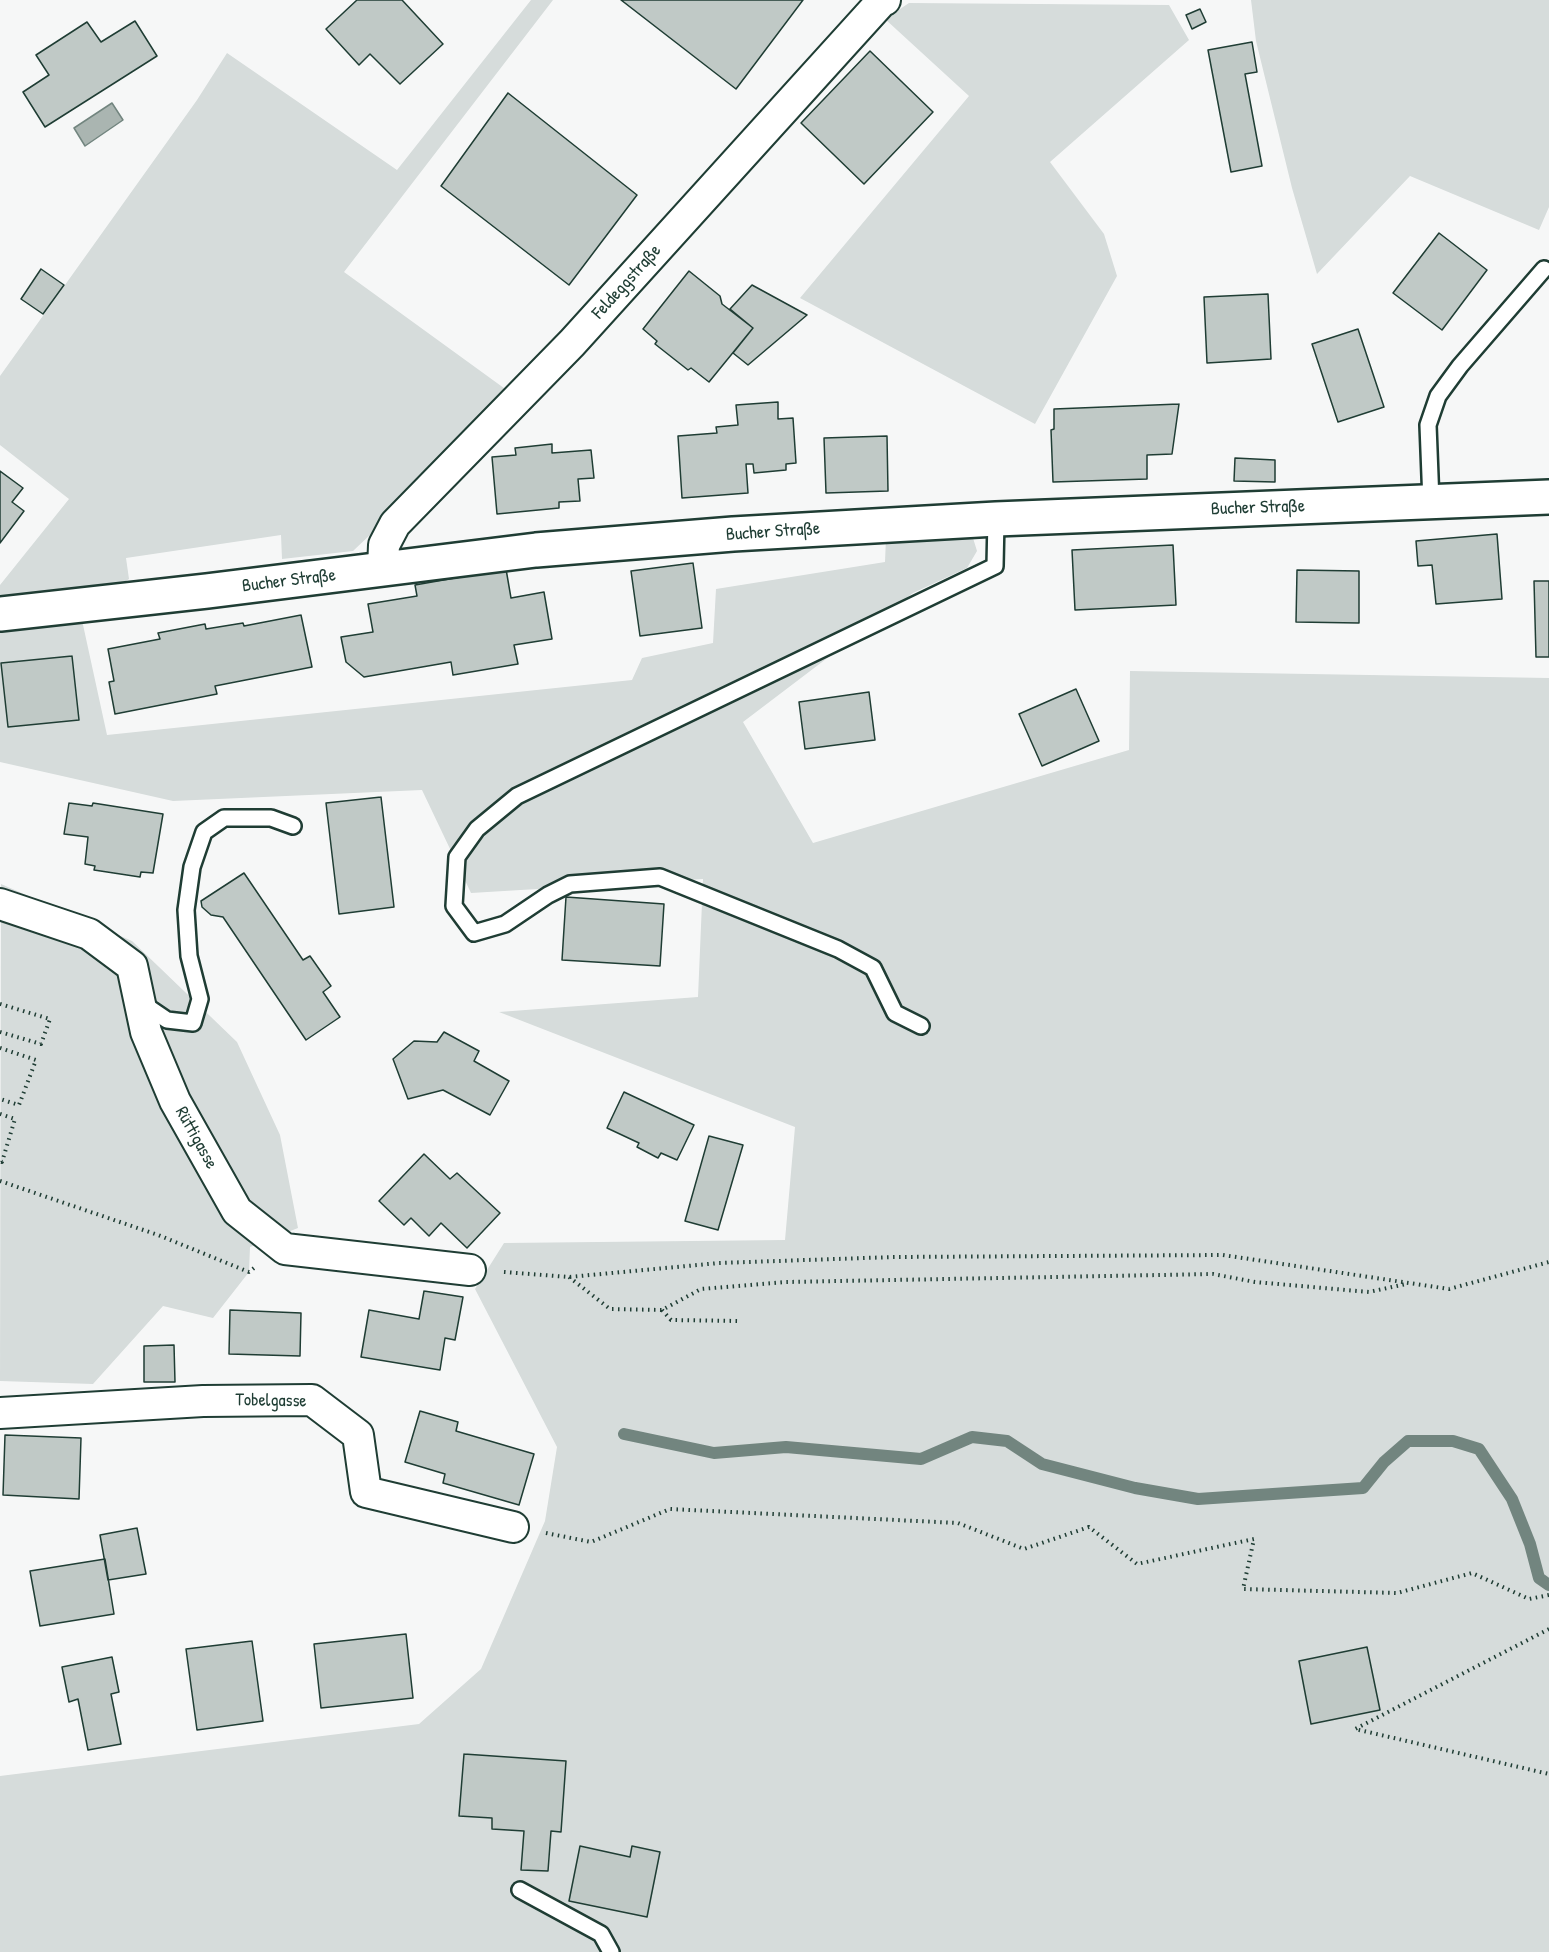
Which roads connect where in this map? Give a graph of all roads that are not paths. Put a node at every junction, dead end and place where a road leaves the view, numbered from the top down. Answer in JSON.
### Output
{"nodes":[{"id":1,"x":883,"y":0,"type":"edge"},
{"id":2,"x":1544,"y":269,"type":"dead end"},
{"id":3,"x":1549,"y":496,"type":"edge"},
{"id":4,"x":1431,"y":502,"type":"junction"},
{"id":5,"x":996,"y":519,"type":"junction"},
{"id":6,"x":383,"y":569,"type":"junction"},
{"id":7,"x":0,"y":614,"type":"edge"},
{"id":8,"x":293,"y":826,"type":"dead end"},
{"id":9,"x":0,"y":904,"type":"edge"},
{"id":10,"x":139,"y":1001,"type":"junction"},
{"id":11,"x":921,"y":1026,"type":"dead end"},
{"id":12,"x":470,"y":1270,"type":"road end"},
{"id":13,"x":0,"y":1413,"type":"edge"},
{"id":14,"x":513,"y":1527,"type":"road end"},
{"id":15,"x":520,"y":1890,"type":"dead end"},
{"id":16,"x":611,"y":1952,"type":"edge"}],
"edges":[{"from":1,"to":6,"type":"street","name":"Feldeggstraße"},
{"from":2,"to":4,"type":"lane"},
{"from":3,"to":4,"type":"street","name":"Bucher Straße"},
{"from":4,"to":5,"type":"street","name":"Bucher Straße"},
{"from":5,"to":6,"type":"street","name":"Bucher Straße"},
{"from":5,"to":11,"type":"lane"},
{"from":6,"to":7,"type":"street","name":"Bucher Straße"},
{"from":8,"to":10,"type":"lane"},
{"from":9,"to":10,"type":"street","name":"Rüttigasse"},
{"from":10,"to":12,"type":"street","name":"Rüttigasse"},
{"from":13,"to":14,"type":"street","name":"Tobelgasse"},
{"from":15,"to":16,"type":"lane"}]}
